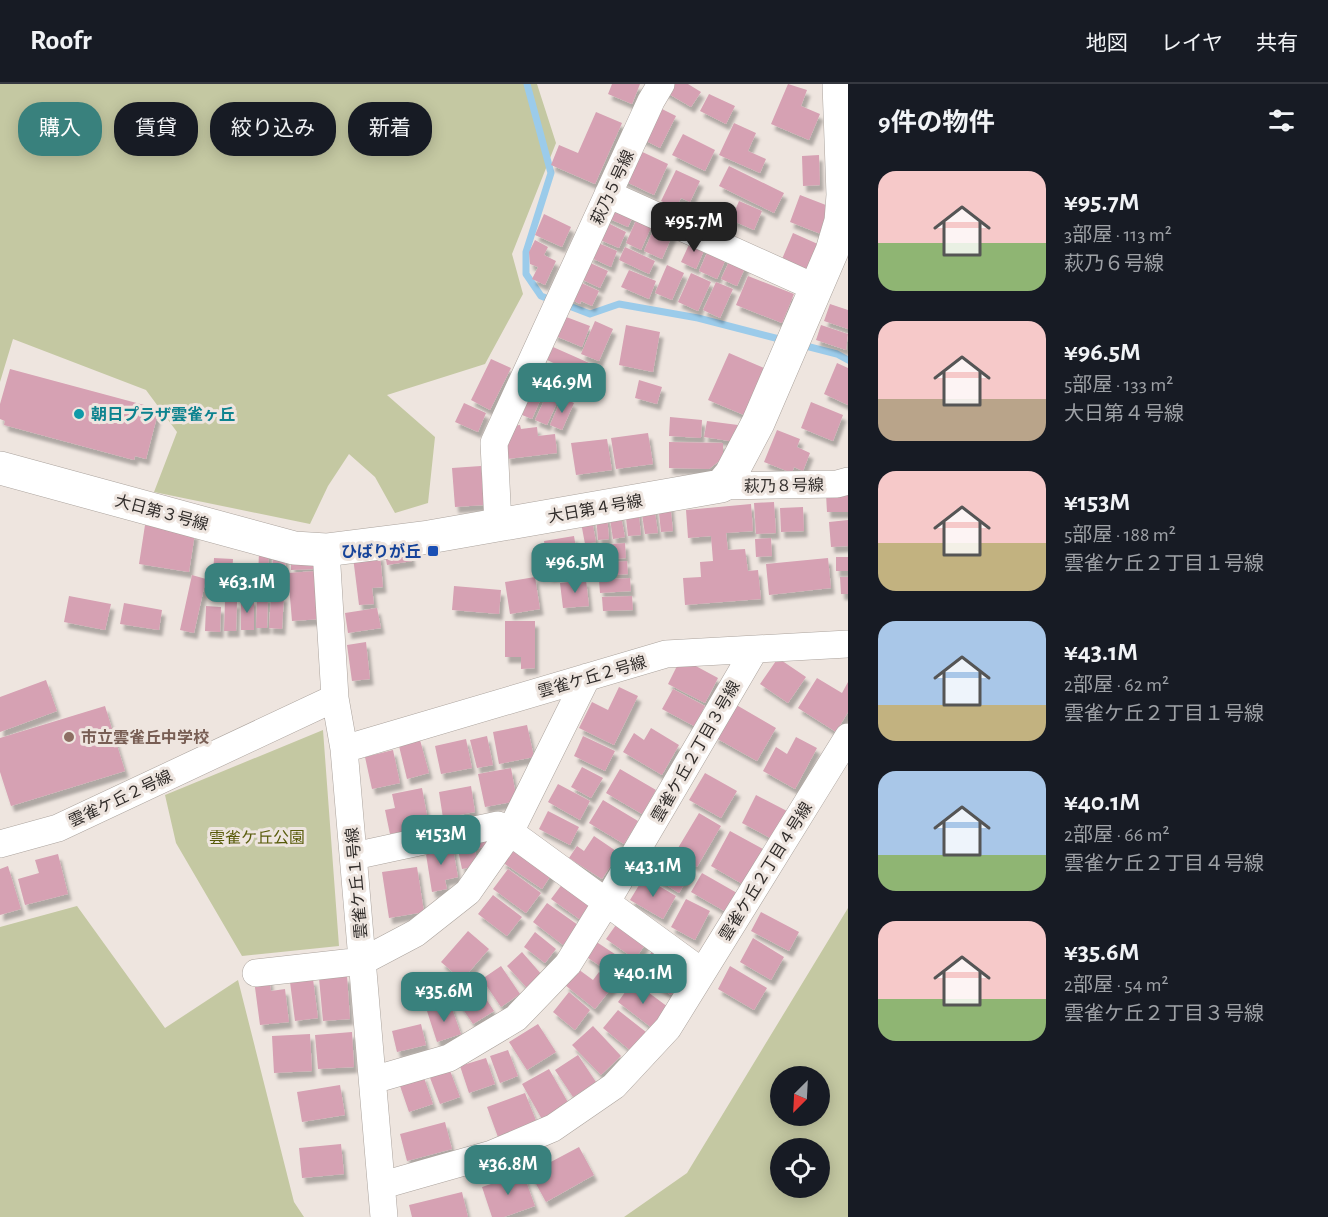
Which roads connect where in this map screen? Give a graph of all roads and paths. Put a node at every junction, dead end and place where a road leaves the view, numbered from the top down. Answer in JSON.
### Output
{"nodes":[{"id":1,"x":661,"y":84,"type":"edge"},
{"id":2,"x":839,"y":84,"type":"edge"},
{"id":3,"x":608,"y":194,"type":"junction"},
{"id":4,"x":816,"y":288,"type":"junction"},
{"id":5,"x":0,"y":468,"type":"edge"},
{"id":6,"x":848,"y":481,"type":"edge"},
{"id":7,"x":721,"y":486,"type":"junction"},
{"id":8,"x":498,"y":524,"type":"junction"},
{"id":9,"x":326,"y":550,"type":"junction"},
{"id":10,"x":848,"y":644,"type":"edge"},
{"id":11,"x":755,"y":648,"type":"junction"},
{"id":12,"x":587,"y":677,"type":"junction"},
{"id":13,"x":335,"y":698,"type":"junction"},
{"id":14,"x":848,"y":737,"type":"edge"},
{"id":15,"x":344,"y":749,"type":"junction"},
{"id":16,"x":510,"y":832,"type":"junction"},
{"id":17,"x":0,"y":844,"type":"edge"},
{"id":18,"x":354,"y":856,"type":"junction"},
{"id":19,"x":606,"y":903,"type":"junction"},
{"id":20,"x":363,"y":961,"type":"junction"},
{"id":21,"x":702,"y":972,"type":"junction"},
{"id":22,"x":256,"y":973,"type":"dead end"},
{"id":23,"x":373,"y":1080,"type":"junction"},
{"id":24,"x":383,"y":1185,"type":"junction"},
{"id":25,"x":384,"y":1217,"type":"edge"}],
"edges":[{"from":1,"to":3,"type":"street","name":"萩乃５号線"},
{"from":2,"to":4,"type":"street"},
{"from":3,"to":4,"type":"street"},
{"from":3,"to":8,"type":"street","name":"萩乃５号線"},
{"from":4,"to":7,"type":"street"},
{"from":5,"to":9,"type":"street","name":"大日第３号線"},
{"from":6,"to":7,"type":"street","name":"萩乃８号線"},
{"from":7,"to":8,"type":"street","name":"大日第４号線"},
{"from":8,"to":9,"type":"street","name":"大日第４号線"},
{"from":9,"to":13,"type":"street","name":"雲雀ケ丘１号線"},
{"from":10,"to":11,"type":"street","name":"雲雀ケ丘２号線"},
{"from":11,"to":12,"type":"street","name":"雲雀ケ丘２号線"},
{"from":11,"to":19,"type":"street","name":"雲雀ケ丘２丁目３号線"},
{"from":12,"to":15,"type":"street","name":"雲雀ケ丘２号線"},
{"from":12,"to":16,"type":"street"},
{"from":13,"to":15,"type":"street","name":"雲雀ケ丘１号線"},
{"from":13,"to":17,"type":"street","name":"雲雀ケ丘２号線"},
{"from":14,"to":21,"type":"street","name":"雲雀ケ丘２丁目４号線"},
{"from":15,"to":18,"type":"street","name":"雲雀ケ丘１号線"},
{"from":16,"to":18,"type":"street"},
{"from":16,"to":19,"type":"street"},
{"from":16,"to":20,"type":"street"},
{"from":18,"to":20,"type":"street","name":"雲雀ケ丘１号線"},
{"from":19,"to":21,"type":"street"},
{"from":19,"to":23,"type":"street","name":"雲雀ケ丘２丁目３号線"},
{"from":20,"to":22,"type":"street"},
{"from":20,"to":23,"type":"street","name":"雲雀ケ丘１号線"},
{"from":21,"to":24,"type":"street","name":"雲雀ケ丘２丁目４号線"},
{"from":23,"to":24,"type":"street","name":"雲雀ケ丘１号線"},
{"from":24,"to":25,"type":"street","name":"雲雀ケ丘１号線"}]}
